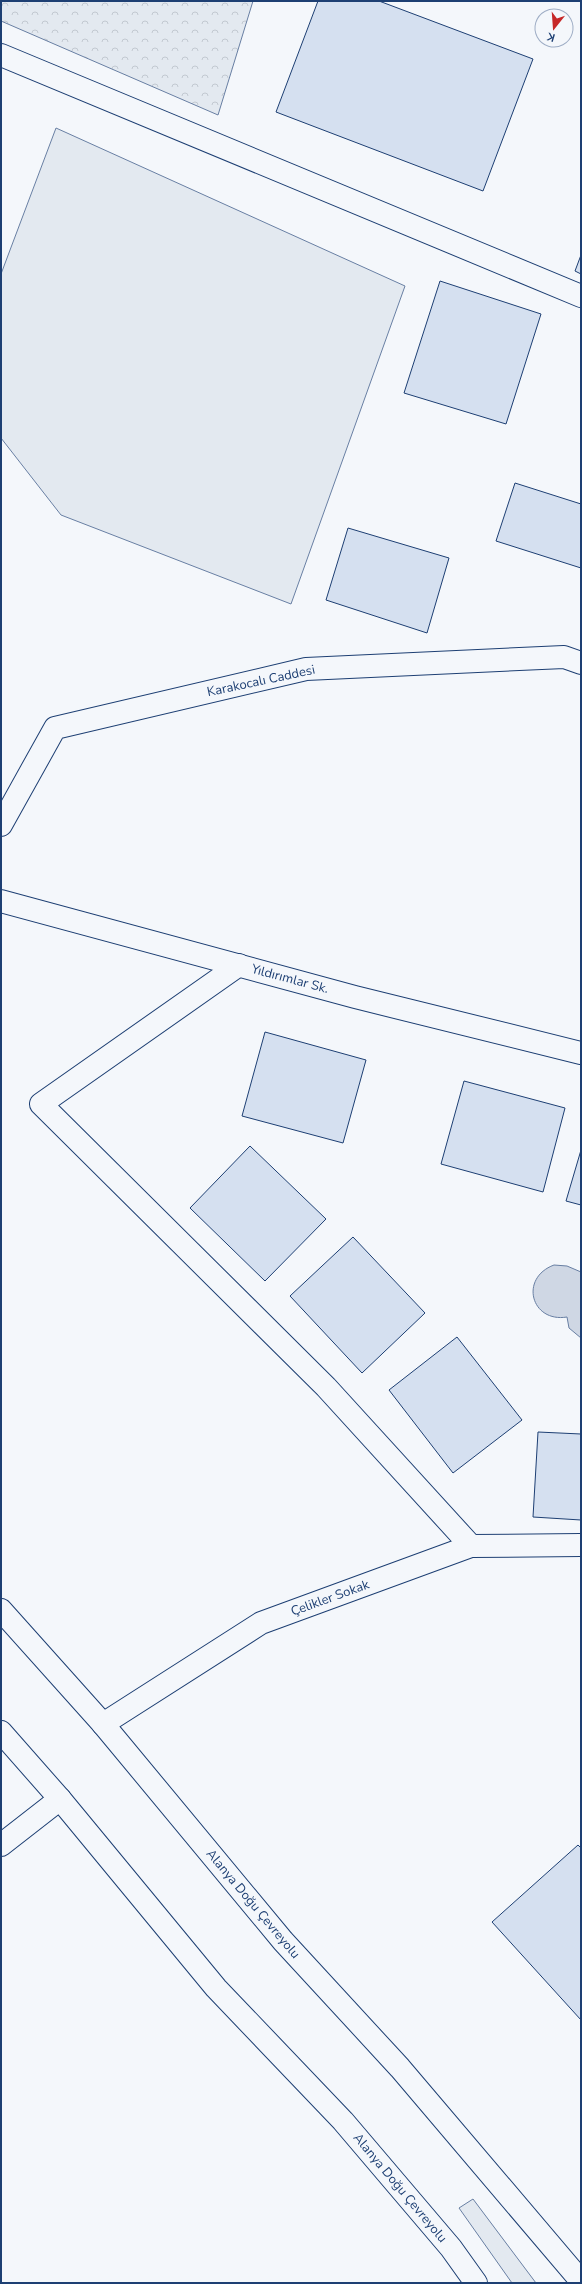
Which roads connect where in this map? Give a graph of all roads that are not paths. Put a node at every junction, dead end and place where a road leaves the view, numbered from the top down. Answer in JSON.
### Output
{"nodes":[{"id":1,"x":1,"y":55,"type":"edge"},
{"id":2,"x":581,"y":296,"type":"edge"},
{"id":3,"x":581,"y":663,"type":"edge"},
{"id":4,"x":1,"y":825,"type":"edge"},
{"id":5,"x":1,"y":901,"type":"edge"},
{"id":6,"x":239,"y":965,"type":"junction"},
{"id":7,"x":581,"y":1053,"type":"edge"},
{"id":8,"x":581,"y":1545,"type":"edge"},
{"id":9,"x":471,"y":1546,"type":"junction"},
{"id":10,"x":1,"y":1610,"type":"edge"},
{"id":11,"x":104,"y":1724,"type":"junction"},
{"id":12,"x":1,"y":1732,"type":"edge"},
{"id":13,"x":60,"y":1799,"type":"junction"},
{"id":14,"x":1,"y":1846,"type":"edge"},
{"id":15,"x":581,"y":2281,"type":"edge"},
{"id":16,"x":476,"y":2283,"type":"edge"}],
"edges":[{"from":1,"to":2,"type":"main road"},
{"from":3,"to":4,"type":"main road","name":"Karakocalı Caddesi"},
{"from":5,"to":6,"type":"main road","name":"Yıldırımlar Sk."},
{"from":6,"to":7,"type":"main road","name":"Yıldırımlar Sk."},
{"from":6,"to":9,"type":"main road"},
{"from":8,"to":9,"type":"main road","name":"Çelikler Sokak"},
{"from":9,"to":11,"type":"main road","name":"Çelikler Sokak"},
{"from":10,"to":11,"type":"main road","name":"Alanya Doğu Çevreyolu"},
{"from":11,"to":15,"type":"main road","name":"Alanya Doğu Çevreyolu"},
{"from":12,"to":13,"type":"main road","name":"Alanya Doğu Çevreyolu"},
{"from":13,"to":14,"type":"main road"},
{"from":13,"to":16,"type":"main road","name":"Alanya Doğu Çevreyolu"}]}
